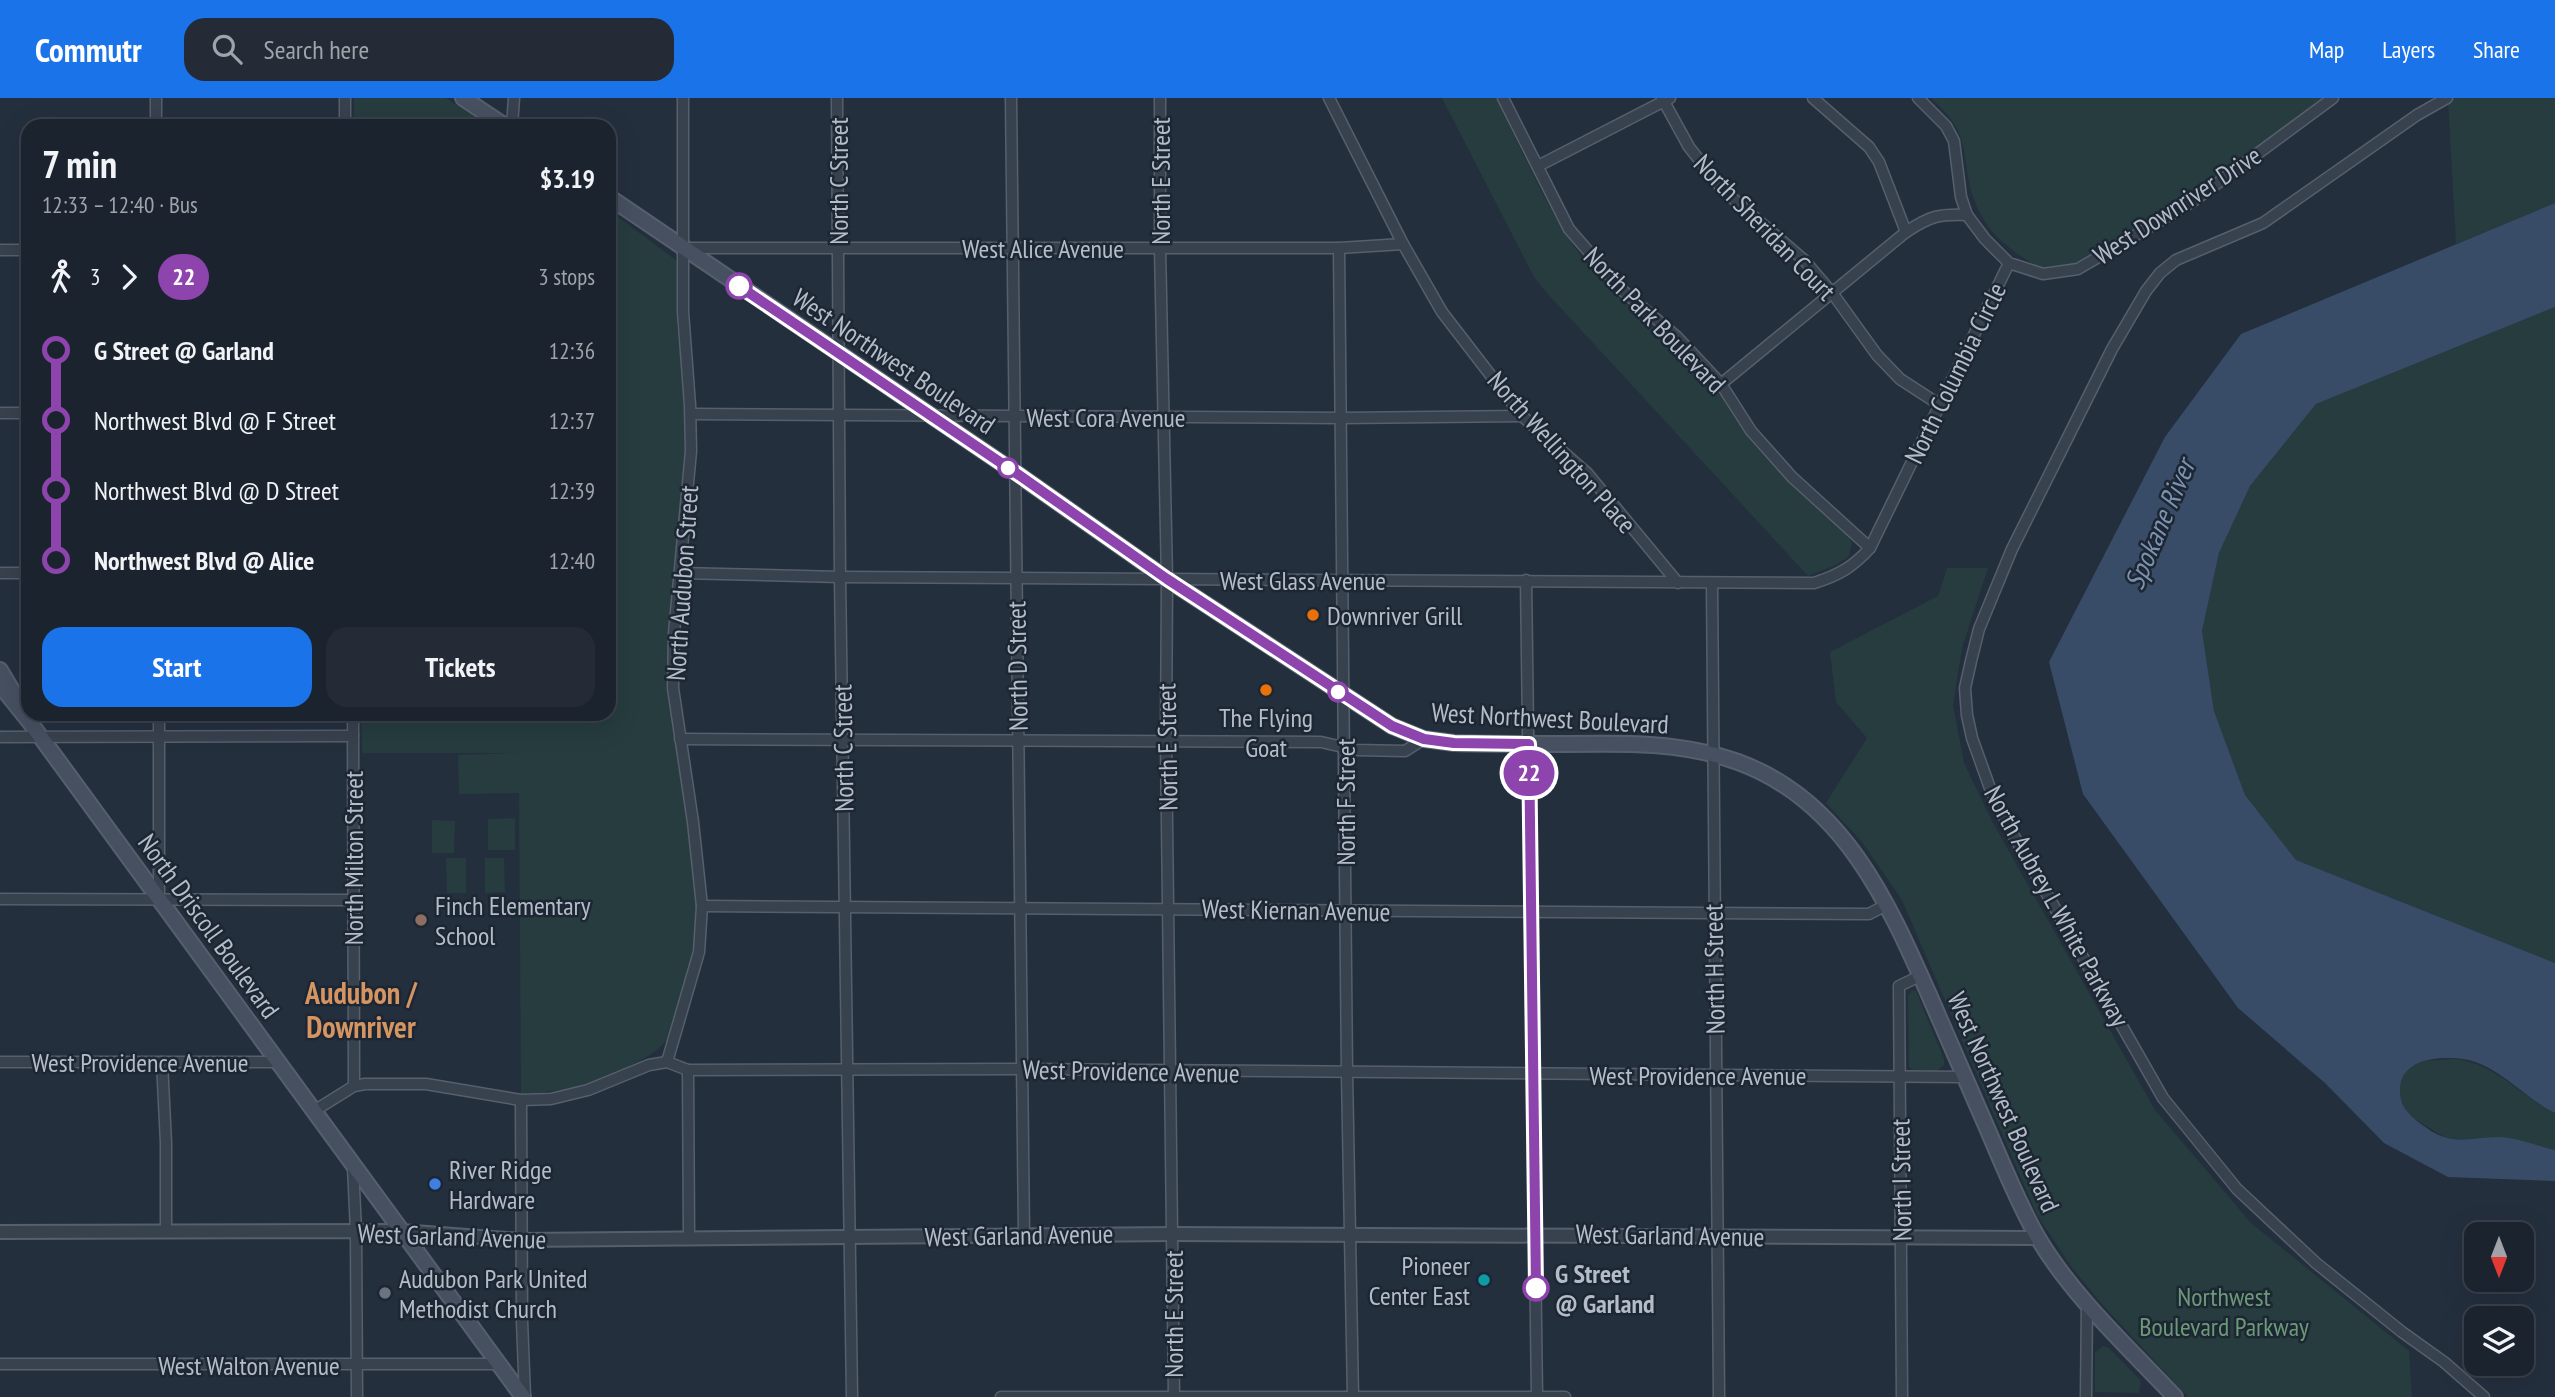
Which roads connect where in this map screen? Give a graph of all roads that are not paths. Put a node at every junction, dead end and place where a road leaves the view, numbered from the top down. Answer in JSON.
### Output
{"nodes":[{"id":1,"x":156,"y":98,"type":"edge"},
{"id":2,"x":345,"y":98,"type":"edge"},
{"id":3,"x":463,"y":98,"type":"edge"},
{"id":4,"x":514,"y":98,"type":"edge"},
{"id":5,"x":682,"y":98,"type":"edge"},
{"id":6,"x":838,"y":98,"type":"edge"},
{"id":7,"x":1011,"y":98,"type":"edge"},
{"id":8,"x":1160,"y":98,"type":"edge"},
{"id":9,"x":1329,"y":98,"type":"edge"},
{"id":10,"x":1503,"y":98,"type":"edge"},
{"id":11,"x":1813,"y":98,"type":"edge"},
{"id":12,"x":1918,"y":98,"type":"edge"},
{"id":13,"x":2333,"y":98,"type":"edge"},
{"id":14,"x":2447,"y":98,"type":"edge"},
{"id":15,"x":1665,"y":99,"type":"edge"},
{"id":16,"x":156,"y":119,"type":"edge"},
{"id":17,"x":345,"y":119,"type":"edge"},
{"id":18,"x":494,"y":119,"type":"edge"},
{"id":19,"x":512,"y":119,"type":"edge"},
{"id":20,"x":1538,"y":166,"type":"junction"},
{"id":21,"x":616,"y":202,"type":"edge"},
{"id":22,"x":1967,"y":215,"type":"junction"},
{"id":23,"x":1906,"y":232,"type":"junction"},
{"id":24,"x":1403,"y":244,"type":"junction"},
{"id":25,"x":683,"y":247,"type":"junction"},
{"id":26,"x":838,"y":247,"type":"junction"},
{"id":27,"x":1160,"y":247,"type":"junction"},
{"id":28,"x":1013,"y":248,"type":"junction"},
{"id":29,"x":1339,"y":248,"type":"junction"},
{"id":30,"x":0,"y":250,"type":"edge"},
{"id":31,"x":21,"y":250,"type":"edge"},
{"id":32,"x":2009,"y":263,"type":"junction"},
{"id":33,"x":1833,"y":294,"type":"junction"},
{"id":34,"x":840,"y":354,"type":"junction"},
{"id":35,"x":1721,"y":384,"type":"junction"},
{"id":36,"x":1940,"y":405,"type":"junction"},
{"id":37,"x":0,"y":413,"type":"edge"},
{"id":38,"x":21,"y":413,"type":"edge"},
{"id":39,"x":691,"y":414,"type":"junction"},
{"id":40,"x":840,"y":414,"type":"junction"},
{"id":41,"x":933,"y":416,"type":"junction"},
{"id":42,"x":1016,"y":416,"type":"junction"},
{"id":43,"x":1522,"y":416,"type":"junction"},
{"id":44,"x":1164,"y":417,"type":"junction"},
{"id":45,"x":1342,"y":418,"type":"junction"},
{"id":46,"x":1016,"y":473,"type":"junction"},
{"id":47,"x":1870,"y":548,"type":"junction"},
{"id":48,"x":0,"y":573,"type":"edge"},
{"id":49,"x":21,"y":573,"type":"edge"},
{"id":50,"x":680,"y":573,"type":"junction"},
{"id":51,"x":1841,"y":574,"type":"joint"},
{"id":52,"x":840,"y":577,"type":"junction"},
{"id":53,"x":1016,"y":578,"type":"junction"},
{"id":54,"x":1167,"y":579,"type":"junction"},
{"id":55,"x":1343,"y":580,"type":"junction"},
{"id":56,"x":1526,"y":580,"type":"junction"},
{"id":57,"x":1678,"y":583,"type":"junction"},
{"id":58,"x":1712,"y":583,"type":"junction"},
{"id":59,"x":0,"y":670,"type":"edge"},
{"id":60,"x":0,"y":685,"type":"edge"},
{"id":61,"x":1345,"y":696,"type":"junction"},
{"id":62,"x":21,"y":707,"type":"edge"},
{"id":63,"x":21,"y":711,"type":"edge"},
{"id":64,"x":29,"y":721,"type":"edge"},
{"id":65,"x":159,"y":721,"type":"edge"},
{"id":66,"x":353,"y":721,"type":"edge"},
{"id":67,"x":353,"y":736,"type":"junction"},
{"id":68,"x":0,"y":737,"type":"edge"},
{"id":69,"x":41,"y":737,"type":"junction"},
{"id":70,"x":160,"y":737,"type":"junction"},
{"id":71,"x":680,"y":739,"type":"junction"},
{"id":72,"x":842,"y":739,"type":"junction"},
{"id":73,"x":1424,"y":739,"type":"junction"},
{"id":74,"x":1017,"y":741,"type":"junction"},
{"id":75,"x":1166,"y":741,"type":"junction"},
{"id":76,"x":1529,"y":744,"type":"junction"},
{"id":77,"x":1345,"y":746,"type":"junction"},
{"id":78,"x":1713,"y":754,"type":"junction"},
{"id":79,"x":159,"y":899,"type":"junction"},
{"id":80,"x":0,"y":900,"type":"edge"},
{"id":81,"x":354,"y":900,"type":"junction"},
{"id":82,"x":1888,"y":904,"type":"junction"},
{"id":83,"x":702,"y":906,"type":"junction"},
{"id":84,"x":845,"y":908,"type":"junction"},
{"id":85,"x":1020,"y":908,"type":"junction"},
{"id":86,"x":1170,"y":909,"type":"junction"},
{"id":87,"x":1346,"y":911,"type":"junction"},
{"id":88,"x":1531,"y":911,"type":"junction"},
{"id":89,"x":1713,"y":913,"type":"junction"},
{"id":90,"x":1920,"y":976,"type":"junction"},
{"id":91,"x":0,"y":1062,"type":"edge"},
{"id":92,"x":162,"y":1062,"type":"junction"},
{"id":93,"x":279,"y":1062,"type":"junction"},
{"id":94,"x":667,"y":1062,"type":"junction"},
{"id":95,"x":847,"y":1069,"type":"junction"},
{"id":96,"x":1022,"y":1069,"type":"junction"},
{"id":97,"x":688,"y":1070,"type":"junction"},
{"id":98,"x":1172,"y":1071,"type":"junction"},
{"id":99,"x":1347,"y":1073,"type":"junction"},
{"id":100,"x":1533,"y":1074,"type":"junction"},
{"id":101,"x":1716,"y":1075,"type":"junction"},
{"id":102,"x":1899,"y":1077,"type":"junction"},
{"id":103,"x":1964,"y":1077,"type":"junction"},
{"id":104,"x":354,"y":1086,"type":"junction"},
{"id":105,"x":521,"y":1100,"type":"junction"},
{"id":106,"x":314,"y":1111,"type":"junction"},
{"id":107,"x":353,"y":1164,"type":"junction"},
{"id":108,"x":356,"y":1231,"type":"junction"},
{"id":109,"x":401,"y":1231,"type":"junction"},
{"id":110,"x":0,"y":1232,"type":"edge"},
{"id":111,"x":166,"y":1232,"type":"junction"},
{"id":112,"x":1173,"y":1234,"type":"junction"},
{"id":113,"x":1350,"y":1234,"type":"junction"},
{"id":114,"x":1535,"y":1234,"type":"junction"},
{"id":115,"x":1024,"y":1235,"type":"junction"},
{"id":116,"x":1717,"y":1235,"type":"junction"},
{"id":117,"x":849,"y":1236,"type":"junction"},
{"id":118,"x":1902,"y":1237,"type":"junction"},
{"id":119,"x":2038,"y":1238,"type":"junction"},
{"id":120,"x":689,"y":1239,"type":"junction"},
{"id":121,"x":521,"y":1240,"type":"junction"},
{"id":122,"x":2087,"y":1303,"type":"junction"},
{"id":123,"x":0,"y":1364,"type":"edge"},
{"id":124,"x":499,"y":1364,"type":"junction"},
{"id":125,"x":357,"y":1365,"type":"junction"},
{"id":126,"x":1174,"y":1396,"type":"edge"},
{"id":127,"x":1353,"y":1396,"type":"edge"},
{"id":128,"x":357,"y":1397,"type":"edge"},
{"id":129,"x":524,"y":1397,"type":"edge"},
{"id":130,"x":852,"y":1397,"type":"edge"},
{"id":131,"x":1002,"y":1397,"type":"edge"},
{"id":132,"x":1537,"y":1397,"type":"edge"},
{"id":133,"x":1565,"y":1397,"type":"edge"},
{"id":134,"x":1719,"y":1397,"type":"edge"},
{"id":135,"x":1902,"y":1397,"type":"edge"},
{"id":136,"x":2087,"y":1397,"type":"edge"},
{"id":137,"x":2175,"y":1397,"type":"edge"},
{"id":138,"x":2484,"y":1397,"type":"edge"}],
"edges":[{"from":1,"to":16,"type":"street"},
{"from":2,"to":17,"type":"street"},
{"from":3,"to":18,"type":"main road"},
{"from":4,"to":19,"type":"street"},
{"from":5,"to":25,"type":"street","name":"North Audubon Street"},
{"from":6,"to":26,"type":"street","name":"North C Street"},
{"from":7,"to":28,"type":"street","name":"North D Street"},
{"from":8,"to":27,"type":"street","name":"North E Street"},
{"from":9,"to":24,"type":"street","name":"North Wellington Place"},
{"from":10,"to":20,"type":"street","name":"North Park Boulevard"},
{"from":11,"to":23,"type":"street"},
{"from":12,"to":22,"type":"street","name":"North Columbia Circle"},
{"from":13,"to":32,"type":"street","name":"West Downriver Drive"},
{"from":14,"to":138,"type":"street","name":"North Aubrey L White Parkway"},
{"from":15,"to":20,"type":"street"},
{"from":15,"to":33,"type":"street","name":"North Sheridan Court"},
{"from":20,"to":35,"type":"street","name":"North Park Boulevard"},
{"from":21,"to":25,"type":"main road","name":"West Northwest Boulevard"},
{"from":22,"to":23,"type":"street"},
{"from":22,"to":32,"type":"street","name":"North Columbia Circle"},
{"from":23,"to":33,"type":"street"},
{"from":24,"to":29,"type":"street","name":"West Alice Avenue"},
{"from":24,"to":43,"type":"street","name":"North Wellington Place"},
{"from":25,"to":26,"type":"street","name":"West Alice Avenue"},
{"from":25,"to":34,"type":"main road","name":"West Northwest Boulevard"},
{"from":25,"to":39,"type":"street","name":"North Audubon Street"},
{"from":26,"to":28,"type":"street","name":"West Alice Avenue"},
{"from":26,"to":34,"type":"street","name":"North C Street"},
{"from":27,"to":28,"type":"street","name":"West Alice Avenue"},
{"from":27,"to":29,"type":"street","name":"West Alice Avenue"},
{"from":27,"to":44,"type":"street","name":"North E Street"},
{"from":28,"to":42,"type":"street","name":"North D Street"},
{"from":29,"to":45,"type":"street","name":"North F Street"},
{"from":30,"to":31,"type":"street"},
{"from":32,"to":36,"type":"street","name":"North Columbia Circle"},
{"from":33,"to":35,"type":"street"},
{"from":33,"to":36,"type":"street","name":"North Sheridan Court"},
{"from":34,"to":40,"type":"street","name":"North C Street"},
{"from":34,"to":41,"type":"main road","name":"West Northwest Boulevard"},
{"from":35,"to":47,"type":"street","name":"North Park Boulevard"},
{"from":36,"to":47,"type":"street","name":"North Columbia Circle"},
{"from":37,"to":38,"type":"street"},
{"from":39,"to":40,"type":"street","name":"West Cora Avenue"},
{"from":39,"to":50,"type":"street","name":"North Audubon Street"},
{"from":40,"to":41,"type":"street","name":"West Cora Avenue"},
{"from":40,"to":52,"type":"street","name":"North C Street"},
{"from":41,"to":42,"type":"street","name":"West Cora Avenue"},
{"from":41,"to":46,"type":"main road","name":"West Northwest Boulevard"},
{"from":42,"to":44,"type":"street","name":"West Cora Avenue"},
{"from":42,"to":46,"type":"street","name":"North D Street"},
{"from":43,"to":45,"type":"street","name":"West Cora Avenue"},
{"from":43,"to":57,"type":"street","name":"North Wellington Place"},
{"from":44,"to":45,"type":"street","name":"West Cora Avenue"},
{"from":44,"to":54,"type":"street","name":"North E Street"},
{"from":45,"to":55,"type":"street","name":"North F Street"},
{"from":46,"to":53,"type":"street","name":"North D Street"},
{"from":46,"to":54,"type":"main road","name":"West Northwest Boulevard"},
{"from":47,"to":51,"type":"street","name":"North Columbia Circle"},
{"from":48,"to":49,"type":"street"},
{"from":50,"to":52,"type":"street","name":"West Glass Avenue"},
{"from":50,"to":71,"type":"street","name":"North Audubon Street"},
{"from":51,"to":58,"type":"street","name":"West Glass Avenue"},
{"from":52,"to":53,"type":"street","name":"West Glass Avenue"},
{"from":52,"to":72,"type":"street","name":"North C Street"},
{"from":53,"to":54,"type":"street","name":"West Glass Avenue"},
{"from":53,"to":74,"type":"street","name":"North D Street"},
{"from":54,"to":55,"type":"street","name":"West Glass Avenue"},
{"from":54,"to":61,"type":"main road","name":"West Northwest Boulevard"},
{"from":54,"to":75,"type":"street","name":"North E Street"},
{"from":55,"to":56,"type":"street","name":"West Glass Avenue"},
{"from":55,"to":61,"type":"street","name":"North F Street"},
{"from":56,"to":57,"type":"street","name":"West Glass Avenue"},
{"from":56,"to":76,"type":"street"},
{"from":57,"to":58,"type":"street","name":"West Glass Avenue"},
{"from":58,"to":78,"type":"street","name":"North H Street"},
{"from":59,"to":62,"type":"main road","name":"North Driscoll Boulevard"},
{"from":60,"to":63,"type":"main road","name":"North Driscoll Boulevard"},
{"from":61,"to":73,"type":"main road","name":"West Northwest Boulevard"},
{"from":61,"to":77,"type":"street","name":"North F Street"},
{"from":64,"to":69,"type":"main road","name":"North Driscoll Boulevard"},
{"from":65,"to":70,"type":"street"},
{"from":66,"to":67,"type":"street","name":"North Milton Street"},
{"from":67,"to":70,"type":"street"},
{"from":67,"to":81,"type":"street","name":"North Milton Street"},
{"from":68,"to":69,"type":"street"},
{"from":69,"to":70,"type":"street"},
{"from":69,"to":79,"type":"main road","name":"North Driscoll Boulevard"},
{"from":70,"to":79,"type":"street"},
{"from":71,"to":72,"type":"street"},
{"from":71,"to":83,"type":"street","name":"North Audubon Street"},
{"from":72,"to":74,"type":"street"},
{"from":72,"to":84,"type":"street","name":"North C Street"},
{"from":73,"to":76,"type":"main road","name":"West Northwest Boulevard"},
{"from":73,"to":77,"type":"street"},
{"from":74,"to":75,"type":"street"},
{"from":74,"to":85,"type":"street","name":"North D Street"},
{"from":75,"to":77,"type":"street"},
{"from":75,"to":86,"type":"street","name":"North E Street"},
{"from":76,"to":78,"type":"main road","name":"West Northwest Boulevard"},
{"from":76,"to":88,"type":"street"},
{"from":77,"to":87,"type":"street","name":"North F Street"},
{"from":78,"to":82,"type":"main road","name":"West Northwest Boulevard"},
{"from":78,"to":89,"type":"street","name":"North H Street"},
{"from":79,"to":80,"type":"street"},
{"from":79,"to":81,"type":"street"},
{"from":79,"to":93,"type":"main road","name":"North Driscoll Boulevard"},
{"from":81,"to":104,"type":"street","name":"North Milton Street"},
{"from":82,"to":89,"type":"street","name":"West Kiernan Avenue"},
{"from":82,"to":90,"type":"main road","name":"West Northwest Boulevard"},
{"from":83,"to":84,"type":"street","name":"West Kiernan Avenue"},
{"from":83,"to":94,"type":"street","name":"North Audubon Street"},
{"from":84,"to":85,"type":"street","name":"West Kiernan Avenue"},
{"from":84,"to":95,"type":"street","name":"North C Street"},
{"from":85,"to":86,"type":"street","name":"West Kiernan Avenue"},
{"from":85,"to":96,"type":"street","name":"North D Street"},
{"from":86,"to":87,"type":"street","name":"West Kiernan Avenue"},
{"from":86,"to":98,"type":"street","name":"North E Street"},
{"from":87,"to":88,"type":"street","name":"West Kiernan Avenue"},
{"from":87,"to":99,"type":"street","name":"North F Street"},
{"from":88,"to":89,"type":"street","name":"West Kiernan Avenue"},
{"from":88,"to":100,"type":"street"},
{"from":89,"to":101,"type":"street","name":"North H Street"},
{"from":90,"to":102,"type":"street","name":"North I Street"},
{"from":90,"to":103,"type":"main road","name":"West Northwest Boulevard"},
{"from":91,"to":92,"type":"street","name":"West Providence Avenue"},
{"from":92,"to":93,"type":"street","name":"West Providence Avenue"},
{"from":92,"to":111,"type":"street"},
{"from":93,"to":106,"type":"main road","name":"North Driscoll Boulevard"},
{"from":94,"to":97,"type":"street","name":"West Providence Avenue"},
{"from":94,"to":105,"type":"street"},
{"from":95,"to":96,"type":"street","name":"West Providence Avenue"},
{"from":95,"to":97,"type":"street","name":"West Providence Avenue"},
{"from":95,"to":117,"type":"street","name":"North C Street"},
{"from":96,"to":98,"type":"street","name":"West Providence Avenue"},
{"from":96,"to":115,"type":"street","name":"North D Street"},
{"from":97,"to":120,"type":"street"},
{"from":98,"to":99,"type":"street","name":"West Providence Avenue"},
{"from":98,"to":112,"type":"street","name":"North E Street"},
{"from":99,"to":100,"type":"street","name":"West Providence Avenue"},
{"from":99,"to":113,"type":"street","name":"North F Street"},
{"from":100,"to":101,"type":"street","name":"West Providence Avenue"},
{"from":100,"to":114,"type":"street"},
{"from":101,"to":102,"type":"street","name":"West Providence Avenue"},
{"from":101,"to":116,"type":"street","name":"North H Street"},
{"from":102,"to":103,"type":"street","name":"West Providence Avenue"},
{"from":102,"to":118,"type":"street","name":"North I Street"},
{"from":103,"to":119,"type":"main road","name":"West Northwest Boulevard"},
{"from":104,"to":105,"type":"street"},
{"from":104,"to":106,"type":"street"},
{"from":105,"to":121,"type":"street"},
{"from":106,"to":107,"type":"main road","name":"North Driscoll Boulevard"},
{"from":107,"to":108,"type":"street"},
{"from":107,"to":109,"type":"main road","name":"North Driscoll Boulevard"},
{"from":108,"to":109,"type":"street","name":"West Garland Avenue"},
{"from":108,"to":111,"type":"street","name":"West Garland Avenue"},
{"from":108,"to":125,"type":"street"},
{"from":109,"to":121,"type":"street","name":"West Garland Avenue"},
{"from":109,"to":124,"type":"main road","name":"North Driscoll Boulevard"},
{"from":110,"to":111,"type":"street","name":"West Garland Avenue"},
{"from":112,"to":113,"type":"street","name":"West Garland Avenue"},
{"from":112,"to":115,"type":"street","name":"West Garland Avenue"},
{"from":112,"to":126,"type":"street","name":"North E Street"},
{"from":113,"to":114,"type":"street","name":"West Garland Avenue"},
{"from":113,"to":127,"type":"street","name":"North F Street"},
{"from":114,"to":116,"type":"street","name":"West Garland Avenue"},
{"from":114,"to":132,"type":"street"},
{"from":115,"to":117,"type":"street","name":"West Garland Avenue"},
{"from":116,"to":118,"type":"street","name":"West Garland Avenue"},
{"from":116,"to":134,"type":"street","name":"North H Street"},
{"from":117,"to":120,"type":"street","name":"West Garland Avenue"},
{"from":117,"to":130,"type":"street","name":"North C Street"},
{"from":118,"to":119,"type":"street","name":"West Garland Avenue"},
{"from":118,"to":135,"type":"street","name":"North I Street"},
{"from":119,"to":122,"type":"main road","name":"West Northwest Boulevard"},
{"from":120,"to":121,"type":"street","name":"West Garland Avenue"},
{"from":121,"to":129,"type":"street"},
{"from":122,"to":136,"type":"street"},
{"from":122,"to":137,"type":"main road","name":"West Northwest Boulevard"},
{"from":123,"to":125,"type":"street","name":"West Walton Avenue"},
{"from":124,"to":125,"type":"street","name":"West Walton Avenue"},
{"from":124,"to":129,"type":"main road","name":"North Driscoll Boulevard"},
{"from":125,"to":128,"type":"street"},
{"from":126,"to":127,"type":"street"},
{"from":126,"to":131,"type":"street"},
{"from":127,"to":132,"type":"street"},
{"from":132,"to":133,"type":"street"}]}
